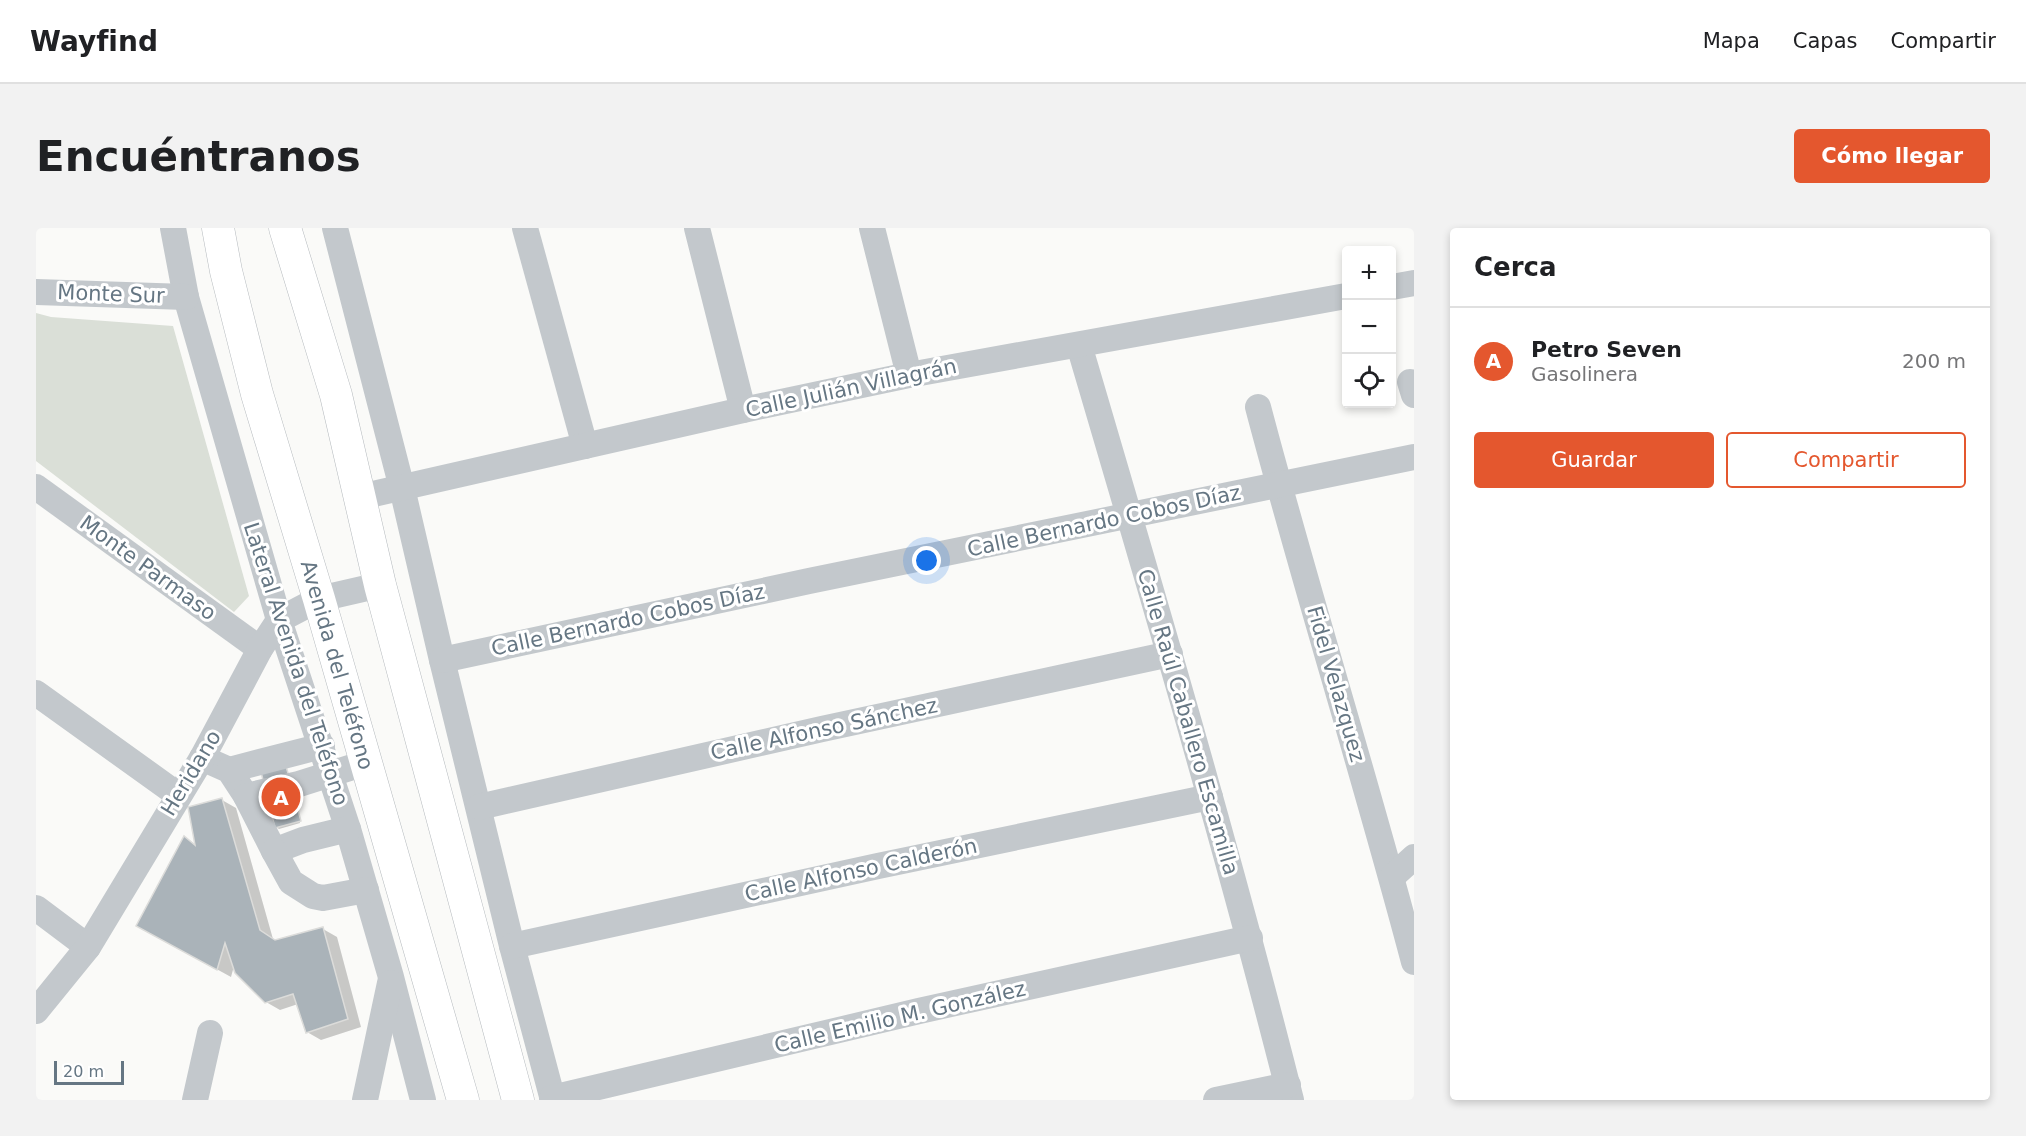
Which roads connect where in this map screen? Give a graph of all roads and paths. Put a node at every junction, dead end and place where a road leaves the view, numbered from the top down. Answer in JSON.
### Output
{"nodes":[{"id":1,"x":173,"y":228,"type":"edge"},
{"id":2,"x":218,"y":228,"type":"edge"},
{"id":3,"x":285,"y":228,"type":"edge"},
{"id":4,"x":335,"y":228,"type":"edge"},
{"id":5,"x":525,"y":228,"type":"edge"},
{"id":6,"x":697,"y":228,"type":"edge"},
{"id":7,"x":872,"y":228,"type":"edge"},
{"id":8,"x":1414,"y":283,"type":"edge"},
{"id":9,"x":1396,"y":286,"type":"edge"},
{"id":10,"x":36,"y":292,"type":"edge"},
{"id":11,"x":186,"y":297,"type":"junction"},
{"id":12,"x":1342,"y":297,"type":"edge"},
{"id":13,"x":1079,"y":345,"type":"junction"},
{"id":14,"x":909,"y":375,"type":"junction"},
{"id":15,"x":1258,"y":407,"type":"dead end"},
{"id":16,"x":743,"y":410,"type":"junction"},
{"id":17,"x":585,"y":446,"type":"junction"},
{"id":18,"x":1414,"y":457,"type":"edge"},
{"id":19,"x":1278,"y":484,"type":"junction"},
{"id":20,"x":36,"y":487,"type":"edge"},
{"id":21,"x":402,"y":488,"type":"junction"},
{"id":22,"x":360,"y":497,"type":"junction"},
{"id":23,"x":1130,"y":516,"type":"junction"},
{"id":24,"x":380,"y":585,"type":"junction"},
{"id":25,"x":319,"y":599,"type":"junction"},
{"id":26,"x":279,"y":620,"type":"junction"},
{"id":27,"x":260,"y":649,"type":"junction"},
{"id":28,"x":1170,"y":654,"type":"junction"},
{"id":29,"x":442,"y":660,"type":"junction"},
{"id":30,"x":36,"y":693,"type":"edge"},
{"id":31,"x":322,"y":746,"type":"junction"},
{"id":32,"x":202,"y":758,"type":"junction"},
{"id":33,"x":365,"y":764,"type":"junction"},
{"id":34,"x":229,"y":771,"type":"junction"},
{"id":35,"x":331,"y":774,"type":"junction"},
{"id":36,"x":178,"y":795,"type":"junction"},
{"id":37,"x":246,"y":796,"type":"junction"},
{"id":38,"x":1210,"y":797,"type":"junction"},
{"id":39,"x":479,"y":807,"type":"junction"},
{"id":40,"x":348,"y":829,"type":"junction"},
{"id":41,"x":274,"y":851,"type":"junction"},
{"id":42,"x":1414,"y":857,"type":"edge"},
{"id":43,"x":1392,"y":877,"type":"junction"},
{"id":44,"x":366,"y":890,"type":"junction"},
{"id":45,"x":36,"y":908,"type":"edge"},
{"id":46,"x":1250,"y":938,"type":"junction"},
{"id":47,"x":512,"y":946,"type":"junction"},
{"id":48,"x":88,"y":947,"type":"junction"},
{"id":49,"x":1414,"y":962,"type":"edge"},
{"id":50,"x":391,"y":977,"type":"junction"},
{"id":51,"x":36,"y":1011,"type":"edge"},
{"id":52,"x":528,"y":1011,"type":"junction"},
{"id":53,"x":496,"y":1018,"type":"junction"},
{"id":54,"x":210,"y":1033,"type":"dead end"},
{"id":55,"x":1289,"y":1093,"type":"edge"},
{"id":56,"x":552,"y":1099,"type":"edge"},
{"id":57,"x":195,"y":1100,"type":"edge"},
{"id":58,"x":365,"y":1100,"type":"edge"},
{"id":59,"x":423,"y":1100,"type":"edge"},
{"id":60,"x":463,"y":1100,"type":"edge"},
{"id":61,"x":518,"y":1100,"type":"edge"},
{"id":62,"x":1216,"y":1100,"type":"edge"}],
"edges":[{"from":1,"to":11,"type":"street","name":"Lateral Avenida del Teléfono"},
{"from":2,"to":25,"type":"main road","name":"Avenida del Teléfono"},
{"from":3,"to":22,"type":"main road"},
{"from":4,"to":21,"type":"street"},
{"from":5,"to":17,"type":"street"},
{"from":6,"to":16,"type":"street"},
{"from":7,"to":14,"type":"street"},
{"from":8,"to":9,"type":"street"},
{"from":10,"to":11,"type":"street","name":"Monte Sur"},
{"from":11,"to":26,"type":"street","name":"Lateral Avenida del Teléfono"},
{"from":12,"to":13,"type":"street","name":"Calle Julián Villagrán"},
{"from":13,"to":14,"type":"street","name":"Calle Julián Villagrán"},
{"from":13,"to":23,"type":"street","name":"Calle Raúl Caballero Escamilla"},
{"from":14,"to":16,"type":"street","name":"Calle Julián Villagrán"},
{"from":15,"to":19,"type":"street","name":"Fidel Velazquez"},
{"from":16,"to":17,"type":"street","name":"Calle Julián Villagrán"},
{"from":17,"to":21,"type":"street","name":"Calle Julián Villagrán"},
{"from":18,"to":19,"type":"street","name":"Calle Bernardo Cobos Díaz"},
{"from":19,"to":23,"type":"street","name":"Calle Bernardo Cobos Díaz"},
{"from":19,"to":43,"type":"street","name":"Fidel Velazquez"},
{"from":20,"to":27,"type":"street","name":"Monte Parmaso"},
{"from":21,"to":22,"type":"street","name":"Calle Julián Villagrán"},
{"from":21,"to":29,"type":"street"},
{"from":22,"to":24,"type":"main road"},
{"from":23,"to":28,"type":"street","name":"Calle Raúl Caballero Escamilla"},
{"from":23,"to":29,"type":"street","name":"Calle Bernardo Cobos Díaz"},
{"from":24,"to":25,"type":"street","name":"Heridano"},
{"from":24,"to":53,"type":"main road"},
{"from":25,"to":26,"type":"street","name":"Heridano"},
{"from":25,"to":33,"type":"main road","name":"Avenida del Teléfono"},
{"from":26,"to":27,"type":"street","name":"Heridano"},
{"from":26,"to":31,"type":"street","name":"Lateral Avenida del Teléfono"},
{"from":27,"to":32,"type":"street","name":"Heridano"},
{"from":28,"to":38,"type":"street","name":"Calle Raúl Caballero Escamilla"},
{"from":28,"to":39,"type":"street","name":"Calle Alfonso Sánchez"},
{"from":29,"to":39,"type":"street"},
{"from":30,"to":36,"type":"street"},
{"from":31,"to":34,"type":"street"},
{"from":31,"to":35,"type":"street","name":"Lateral Avenida del Teléfono"},
{"from":32,"to":34,"type":"street"},
{"from":32,"to":36,"type":"street","name":"Heridano"},
{"from":33,"to":35,"type":"street"},
{"from":33,"to":60,"type":"main road","name":"Avenida del Teléfono"},
{"from":34,"to":37,"type":"street"},
{"from":35,"to":37,"type":"street"},
{"from":35,"to":40,"type":"street","name":"Lateral Avenida del Teléfono"},
{"from":36,"to":48,"type":"street","name":"Heridano"},
{"from":37,"to":41,"type":"street"},
{"from":38,"to":46,"type":"street","name":"Calle Raúl Caballero Escamilla"},
{"from":38,"to":47,"type":"street","name":"Calle Alfonso Calderón"},
{"from":39,"to":47,"type":"street"},
{"from":40,"to":41,"type":"street"},
{"from":40,"to":44,"type":"street","name":"Lateral Avenida del Teléfono"},
{"from":41,"to":44,"type":"street"},
{"from":42,"to":43,"type":"street"},
{"from":43,"to":49,"type":"street","name":"Fidel Velazquez"},
{"from":44,"to":50,"type":"street","name":"Lateral Avenida del Teléfono"},
{"from":45,"to":48,"type":"street"},
{"from":46,"to":55,"type":"street","name":"Calle Raúl Caballero Escamilla"},
{"from":46,"to":56,"type":"street","name":"Calle Emilio M. González"},
{"from":47,"to":52,"type":"street"},
{"from":48,"to":51,"type":"street","name":"Heridano"},
{"from":50,"to":58,"type":"street"},
{"from":50,"to":59,"type":"street","name":"Lateral Avenida del Teléfono"},
{"from":52,"to":53,"type":"street"},
{"from":52,"to":56,"type":"street"},
{"from":53,"to":61,"type":"main road"},
{"from":54,"to":57,"type":"street"},
{"from":55,"to":62,"type":"street"}]}
